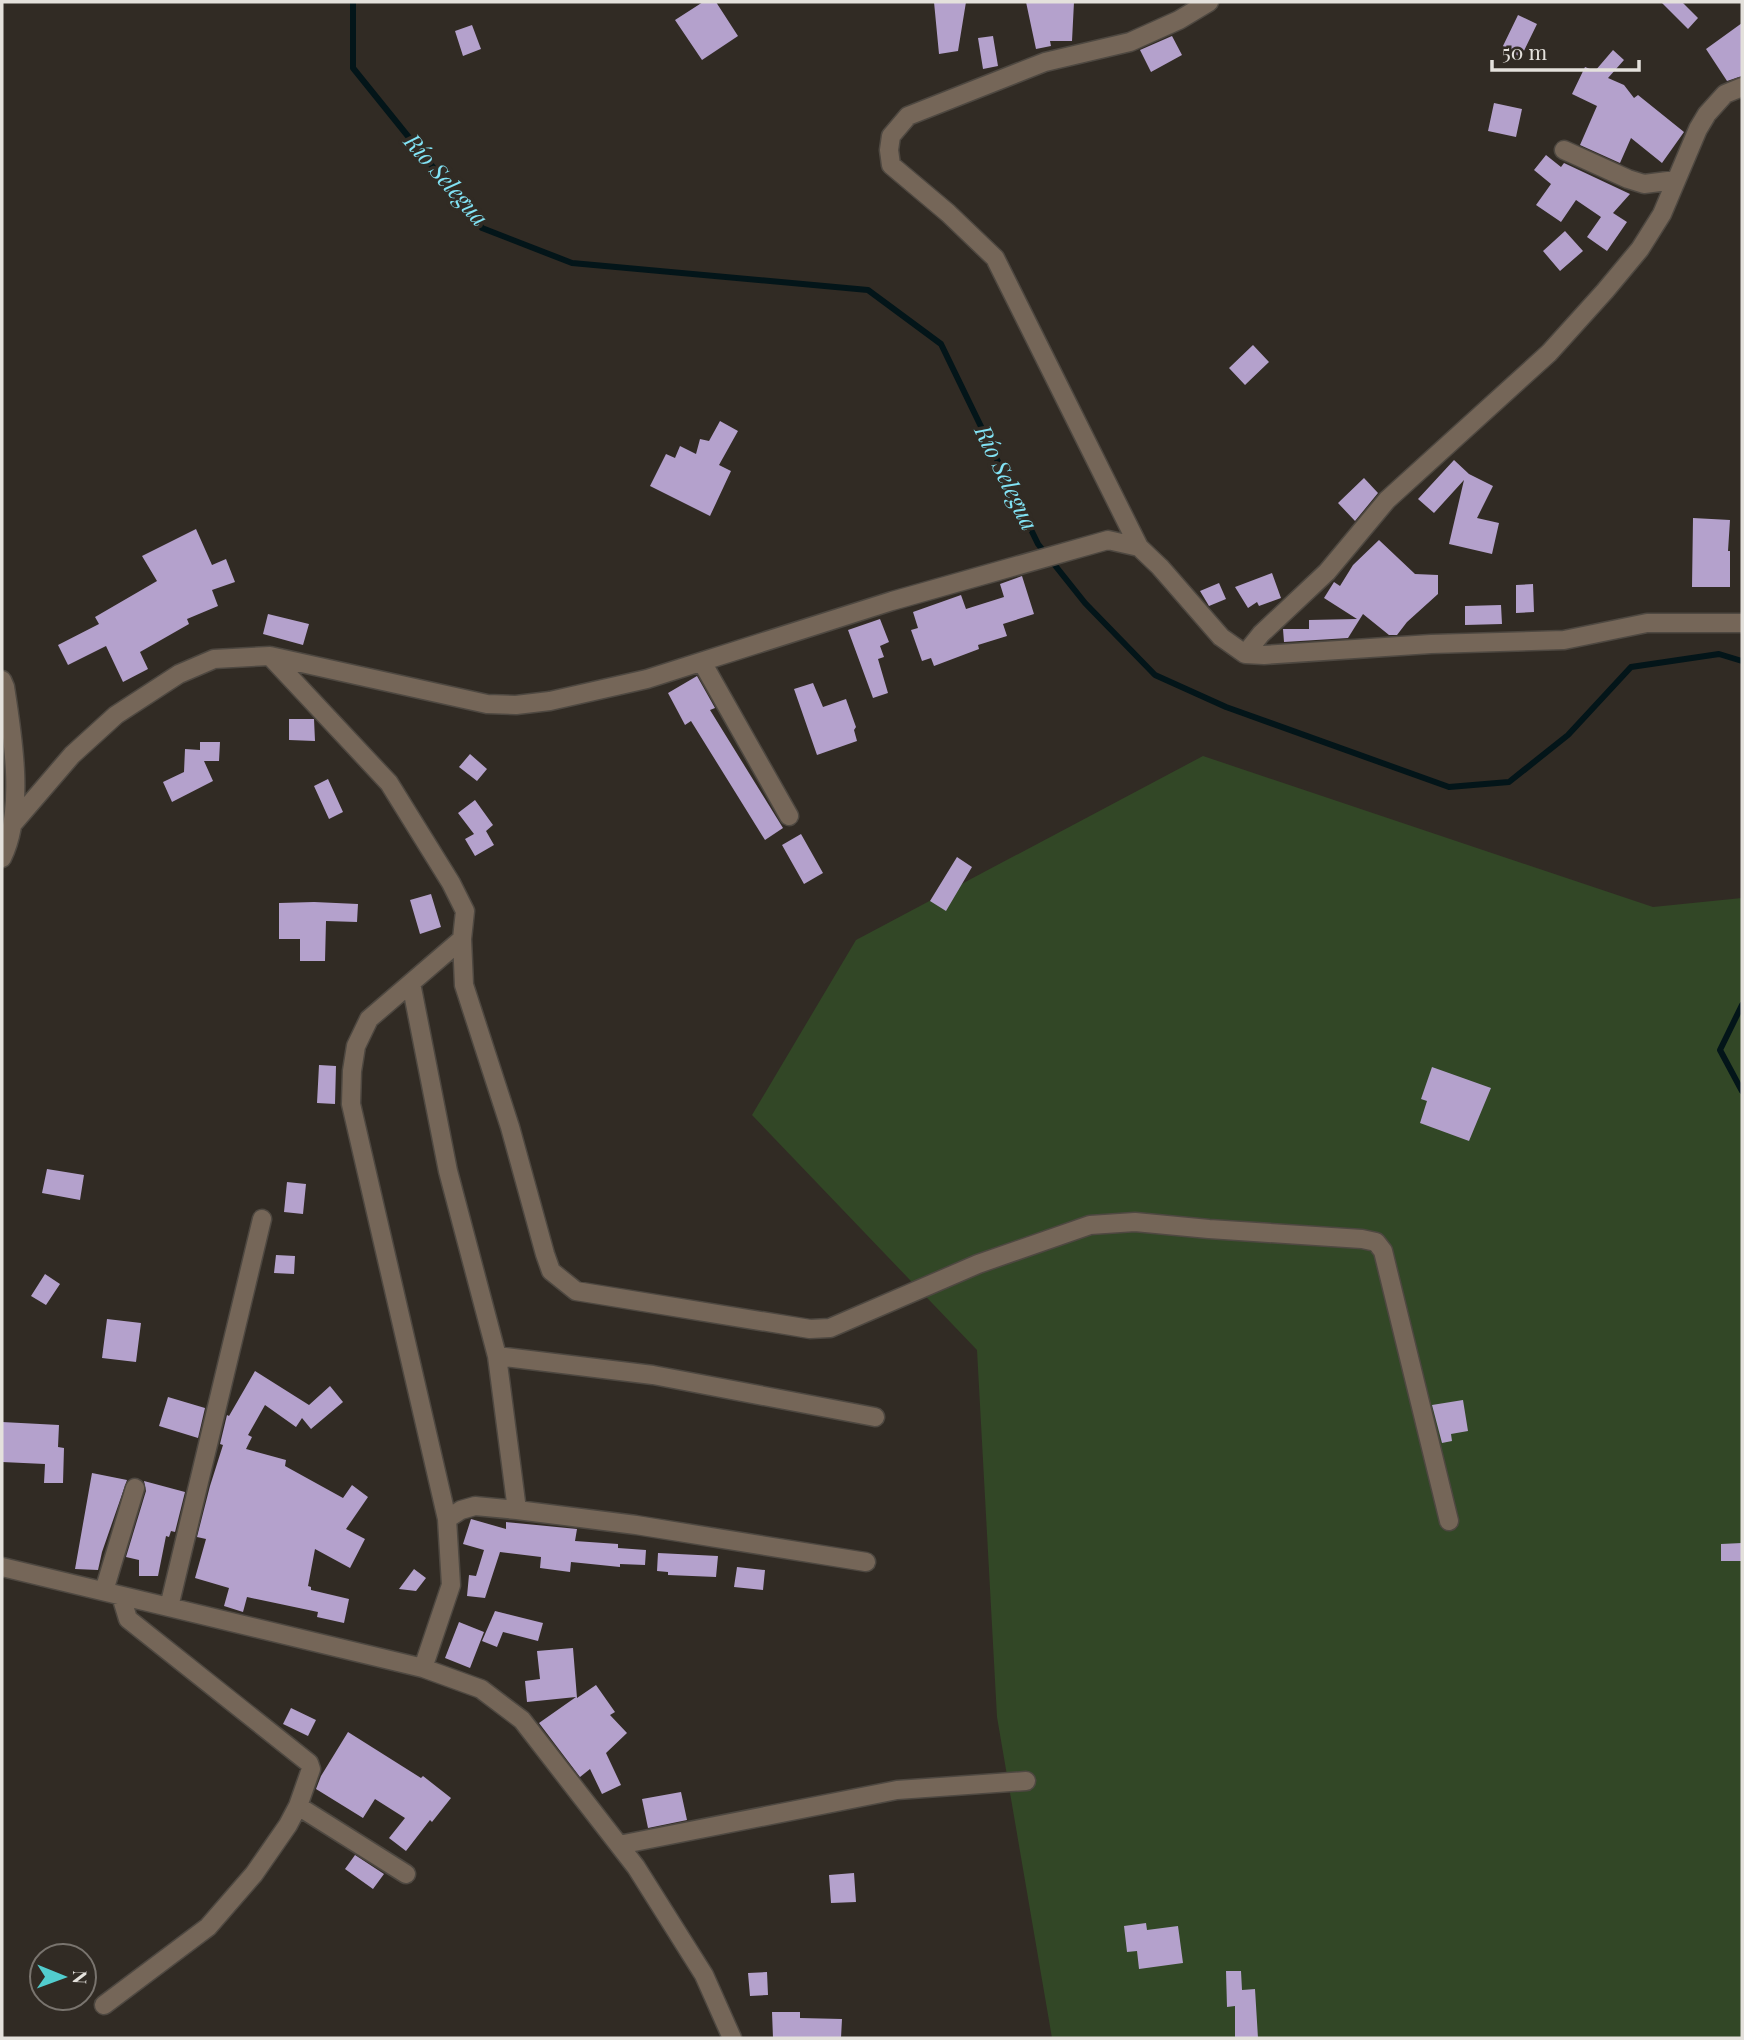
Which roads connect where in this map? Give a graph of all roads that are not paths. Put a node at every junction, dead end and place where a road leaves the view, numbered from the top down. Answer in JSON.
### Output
{"nodes":[{"id":1,"x":1209,"y":2,"type":"edge"},
{"id":2,"x":1742,"y":87,"type":"edge"},
{"id":3,"x":1564,"y":150,"type":"dead end"},
{"id":4,"x":1676,"y":180,"type":"junction"},
{"id":5,"x":1139,"y":547,"type":"junction"},
{"id":6,"x":1742,"y":623,"type":"edge"},
{"id":7,"x":1245,"y":654,"type":"junction"},
{"id":8,"x":270,"y":656,"type":"junction"},
{"id":9,"x":702,"y":662,"type":"junction"},
{"id":10,"x":2,"y":680,"type":"edge"},
{"id":11,"x":789,"y":816,"type":"dead end"},
{"id":12,"x":12,"y":825,"type":"junction"},
{"id":13,"x":2,"y":858,"type":"edge"},
{"id":14,"x":462,"y":939,"type":"junction"},
{"id":15,"x":411,"y":983,"type":"junction"},
{"id":16,"x":262,"y":1219,"type":"dead end"},
{"id":17,"x":497,"y":1356,"type":"junction"},
{"id":18,"x":875,"y":1417,"type":"dead end"},
{"id":19,"x":135,"y":1488,"type":"dead end"},
{"id":20,"x":517,"y":1510,"type":"junction"},
{"id":21,"x":447,"y":1519,"type":"junction"},
{"id":22,"x":1449,"y":1521,"type":"dead end"},
{"id":23,"x":866,"y":1562,"type":"dead end"},
{"id":24,"x":2,"y":1567,"type":"edge"},
{"id":25,"x":113,"y":1594,"type":"junction"},
{"id":26,"x":169,"y":1607,"type":"junction"},
{"id":27,"x":423,"y":1668,"type":"junction"},
{"id":28,"x":1026,"y":1781,"type":"dead end"},
{"id":29,"x":298,"y":1807,"type":"junction"},
{"id":30,"x":618,"y":1845,"type":"junction"},
{"id":31,"x":406,"y":1874,"type":"dead end"},
{"id":32,"x":104,"y":2005,"type":"dead end"},
{"id":33,"x":732,"y":2038,"type":"edge"}],
"edges":[{"from":1,"to":5,"type":"street"},
{"from":2,"to":4,"type":"street"},
{"from":3,"to":4,"type":"street"},
{"from":4,"to":7,"type":"street"},
{"from":5,"to":7,"type":"street"},
{"from":5,"to":9,"type":"street"},
{"from":6,"to":7,"type":"street"},
{"from":8,"to":9,"type":"street"},
{"from":8,"to":12,"type":"street"},
{"from":8,"to":14,"type":"street"},
{"from":9,"to":11,"type":"street"},
{"from":10,"to":12,"type":"street"},
{"from":12,"to":13,"type":"street"},
{"from":14,"to":15,"type":"street"},
{"from":14,"to":22,"type":"street"},
{"from":15,"to":17,"type":"street"},
{"from":15,"to":21,"type":"street"},
{"from":16,"to":26,"type":"street"},
{"from":17,"to":18,"type":"street"},
{"from":17,"to":20,"type":"street"},
{"from":19,"to":25,"type":"street"},
{"from":20,"to":21,"type":"street"},
{"from":20,"to":23,"type":"street"},
{"from":21,"to":27,"type":"street"},
{"from":24,"to":25,"type":"street"},
{"from":25,"to":26,"type":"street"},
{"from":25,"to":29,"type":"street"},
{"from":26,"to":27,"type":"street"},
{"from":27,"to":30,"type":"street"},
{"from":28,"to":30,"type":"street"},
{"from":29,"to":31,"type":"street"},
{"from":29,"to":32,"type":"street"},
{"from":30,"to":33,"type":"street"}]}
